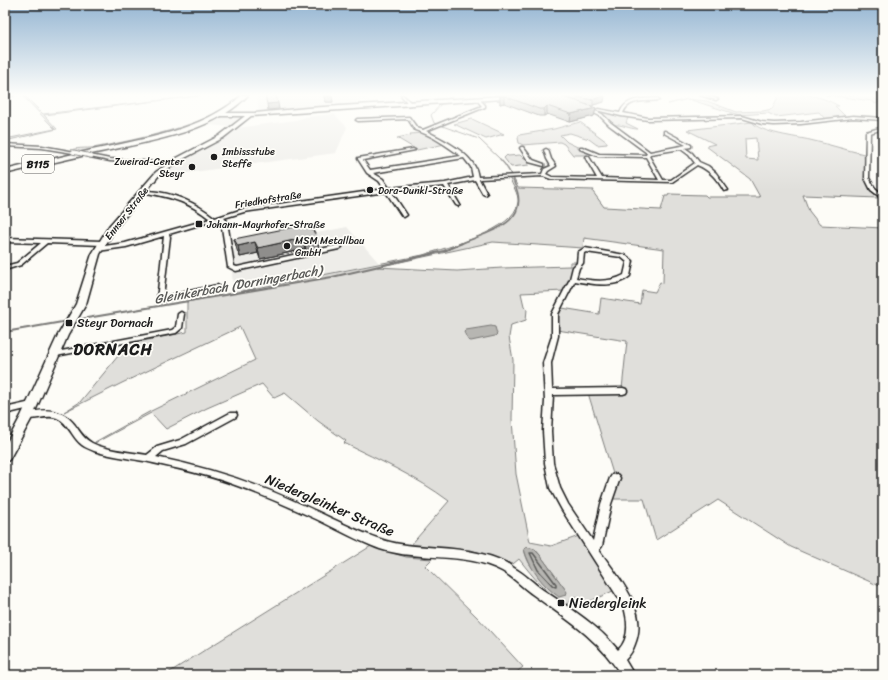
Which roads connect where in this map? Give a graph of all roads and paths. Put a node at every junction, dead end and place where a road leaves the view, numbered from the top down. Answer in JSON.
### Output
{"nodes":[{"id":1,"x":187,"y":127,"type":"edge"},
{"id":2,"x":234,"y":127,"type":"edge"},
{"id":3,"x":415,"y":127,"type":"edge"},
{"id":4,"x":434,"y":127,"type":"edge"},
{"id":5,"x":613,"y":127,"type":"edge"},
{"id":6,"x":883,"y":128,"type":"edge"},
{"id":7,"x":423,"y":131,"type":"junction"},
{"id":8,"x":665,"y":132,"type":"dead end"},
{"id":9,"x":5,"y":145,"type":"edge"},
{"id":10,"x":522,"y":148,"type":"dead end"},
{"id":11,"x":581,"y":148,"type":"dead end"},
{"id":12,"x":682,"y":148,"type":"junction"},
{"id":13,"x":413,"y":150,"type":"dead end"},
{"id":14,"x":546,"y":150,"type":"dead end"},
{"id":15,"x":648,"y":154,"type":"junction"},
{"id":16,"x":464,"y":157,"type":"junction"},
{"id":17,"x":587,"y":157,"type":"dead end"},
{"id":18,"x":552,"y":163,"type":"junction"},
{"id":19,"x":697,"y":163,"type":"junction"},
{"id":20,"x":171,"y":164,"type":"junction"},
{"id":21,"x":542,"y":165,"type":"junction"},
{"id":22,"x":549,"y":168,"type":"junction"},
{"id":23,"x":5,"y":172,"type":"edge"},
{"id":24,"x":369,"y":172,"type":"junction"},
{"id":25,"x":544,"y":174,"type":"junction"},
{"id":26,"x":476,"y":178,"type":"junction"},
{"id":27,"x":601,"y":180,"type":"junction"},
{"id":28,"x":662,"y":181,"type":"junction"},
{"id":29,"x":445,"y":184,"type":"junction"},
{"id":30,"x":387,"y":190,"type":"junction"},
{"id":31,"x":726,"y":190,"type":"dead end"},
{"id":32,"x":149,"y":192,"type":"dead end"},
{"id":33,"x":485,"y":194,"type":"dead end"},
{"id":34,"x":883,"y":198,"type":"edge"},
{"id":35,"x":458,"y":205,"type":"dead end"},
{"id":36,"x":404,"y":215,"type":"dead end"},
{"id":37,"x":221,"y":217,"type":"junction"},
{"id":38,"x":213,"y":219,"type":"junction"},
{"id":39,"x":166,"y":234,"type":"junction"},
{"id":40,"x":5,"y":240,"type":"edge"},
{"id":41,"x":45,"y":242,"type":"junction"},
{"id":42,"x":100,"y":246,"type":"junction"},
{"id":43,"x":339,"y":247,"type":"dead end"},
{"id":44,"x":5,"y":268,"type":"edge"},
{"id":45,"x":573,"y":279,"type":"junction"},
{"id":46,"x":217,"y":287,"type":"dead end"},
{"id":47,"x":182,"y":314,"type":"dead end"},
{"id":48,"x":56,"y":354,"type":"junction"},
{"id":49,"x":622,"y":391,"type":"dead end"},
{"id":50,"x":548,"y":392,"type":"junction"},
{"id":51,"x":29,"y":410,"type":"junction"},
{"id":52,"x":5,"y":411,"type":"edge"},
{"id":53,"x":233,"y":416,"type":"dead end"},
{"id":54,"x":5,"y":457,"type":"edge"},
{"id":55,"x":148,"y":459,"type":"junction"},
{"id":56,"x":615,"y":478,"type":"dead end"},
{"id":57,"x":594,"y":549,"type":"junction"},
{"id":58,"x":618,"y":658,"type":"junction"},
{"id":59,"x":628,"y":675,"type":"edge"}],
"edges":[{"from":1,"to":23,"type":"main road","number":"B115"},
{"from":2,"to":20,"type":"street","name":"Ennser Straße"},
{"from":3,"to":7,"type":"street"},
{"from":4,"to":7,"type":"street"},
{"from":5,"to":15,"type":"street"},
{"from":6,"to":34,"type":"street"},
{"from":7,"to":16,"type":"street"},
{"from":8,"to":12,"type":"street"},
{"from":9,"to":20,"type":"street","bridge":true},
{"from":10,"to":21,"type":"street"},
{"from":11,"to":15,"type":"street"},
{"from":12,"to":15,"type":"street"},
{"from":12,"to":19,"type":"street"},
{"from":13,"to":24,"type":"street"},
{"from":14,"to":18,"type":"street"},
{"from":15,"to":28,"type":"street"},
{"from":16,"to":24,"type":"street"},
{"from":16,"to":26,"type":"street"},
{"from":17,"to":27,"type":"street"},
{"from":18,"to":21,"type":"street"},
{"from":18,"to":22,"type":"street"},
{"from":19,"to":28,"type":"street","name":"Friedhofstraße"},
{"from":19,"to":31,"type":"street"},
{"from":20,"to":42,"type":"street","name":"Ennser Straße"},
{"from":21,"to":22,"type":"street"},
{"from":22,"to":25,"type":"street"},
{"from":24,"to":30,"type":"street"},
{"from":25,"to":26,"type":"street","name":"Friedhofstraße"},
{"from":25,"to":27,"type":"street","name":"Friedhofstraße"},
{"from":26,"to":29,"type":"street","name":"Friedhofstraße"},
{"from":26,"to":33,"type":"street"},
{"from":27,"to":28,"type":"street","name":"Friedhofstraße"},
{"from":29,"to":30,"type":"street","name":"Friedhofstraße"},
{"from":29,"to":35,"type":"street"},
{"from":30,"to":36,"type":"street"},
{"from":30,"to":37,"type":"street","name":"Friedhofstraße"},
{"from":32,"to":38,"type":"street"},
{"from":37,"to":38,"type":"street","name":"Friedhofstraße"},
{"from":37,"to":43,"type":"street"},
{"from":38,"to":39,"type":"street","name":"Friedhofstraße"},
{"from":39,"to":42,"type":"street","name":"Friedhofstraße"},
{"from":39,"to":46,"type":"street"},
{"from":40,"to":41,"type":"street","name":"Friedhofstraße"},
{"from":41,"to":42,"type":"street","name":"Friedhofstraße"},
{"from":41,"to":44,"type":"street"},
{"from":42,"to":48,"type":"street","name":"Ennser Straße"},
{"from":45,"to":45,"type":"street"},
{"from":45,"to":50,"type":"street"},
{"from":47,"to":48,"type":"street"},
{"from":48,"to":51,"type":"street","name":"Ennser Straße"},
{"from":49,"to":50,"type":"street"},
{"from":50,"to":57,"type":"street"},
{"from":51,"to":52,"type":"street","name":"Niedergleinker Straße"},
{"from":51,"to":54,"type":"street","name":"Ennser Straße"},
{"from":51,"to":55,"type":"street","name":"Niedergleinker Straße"},
{"from":53,"to":55,"type":"street"},
{"from":55,"to":58,"type":"street","name":"Niedergleinker Straße"},
{"from":56,"to":57,"type":"street"},
{"from":57,"to":58,"type":"street"},
{"from":58,"to":59,"type":"street","name":"Niedergleinker Straße"}]}
